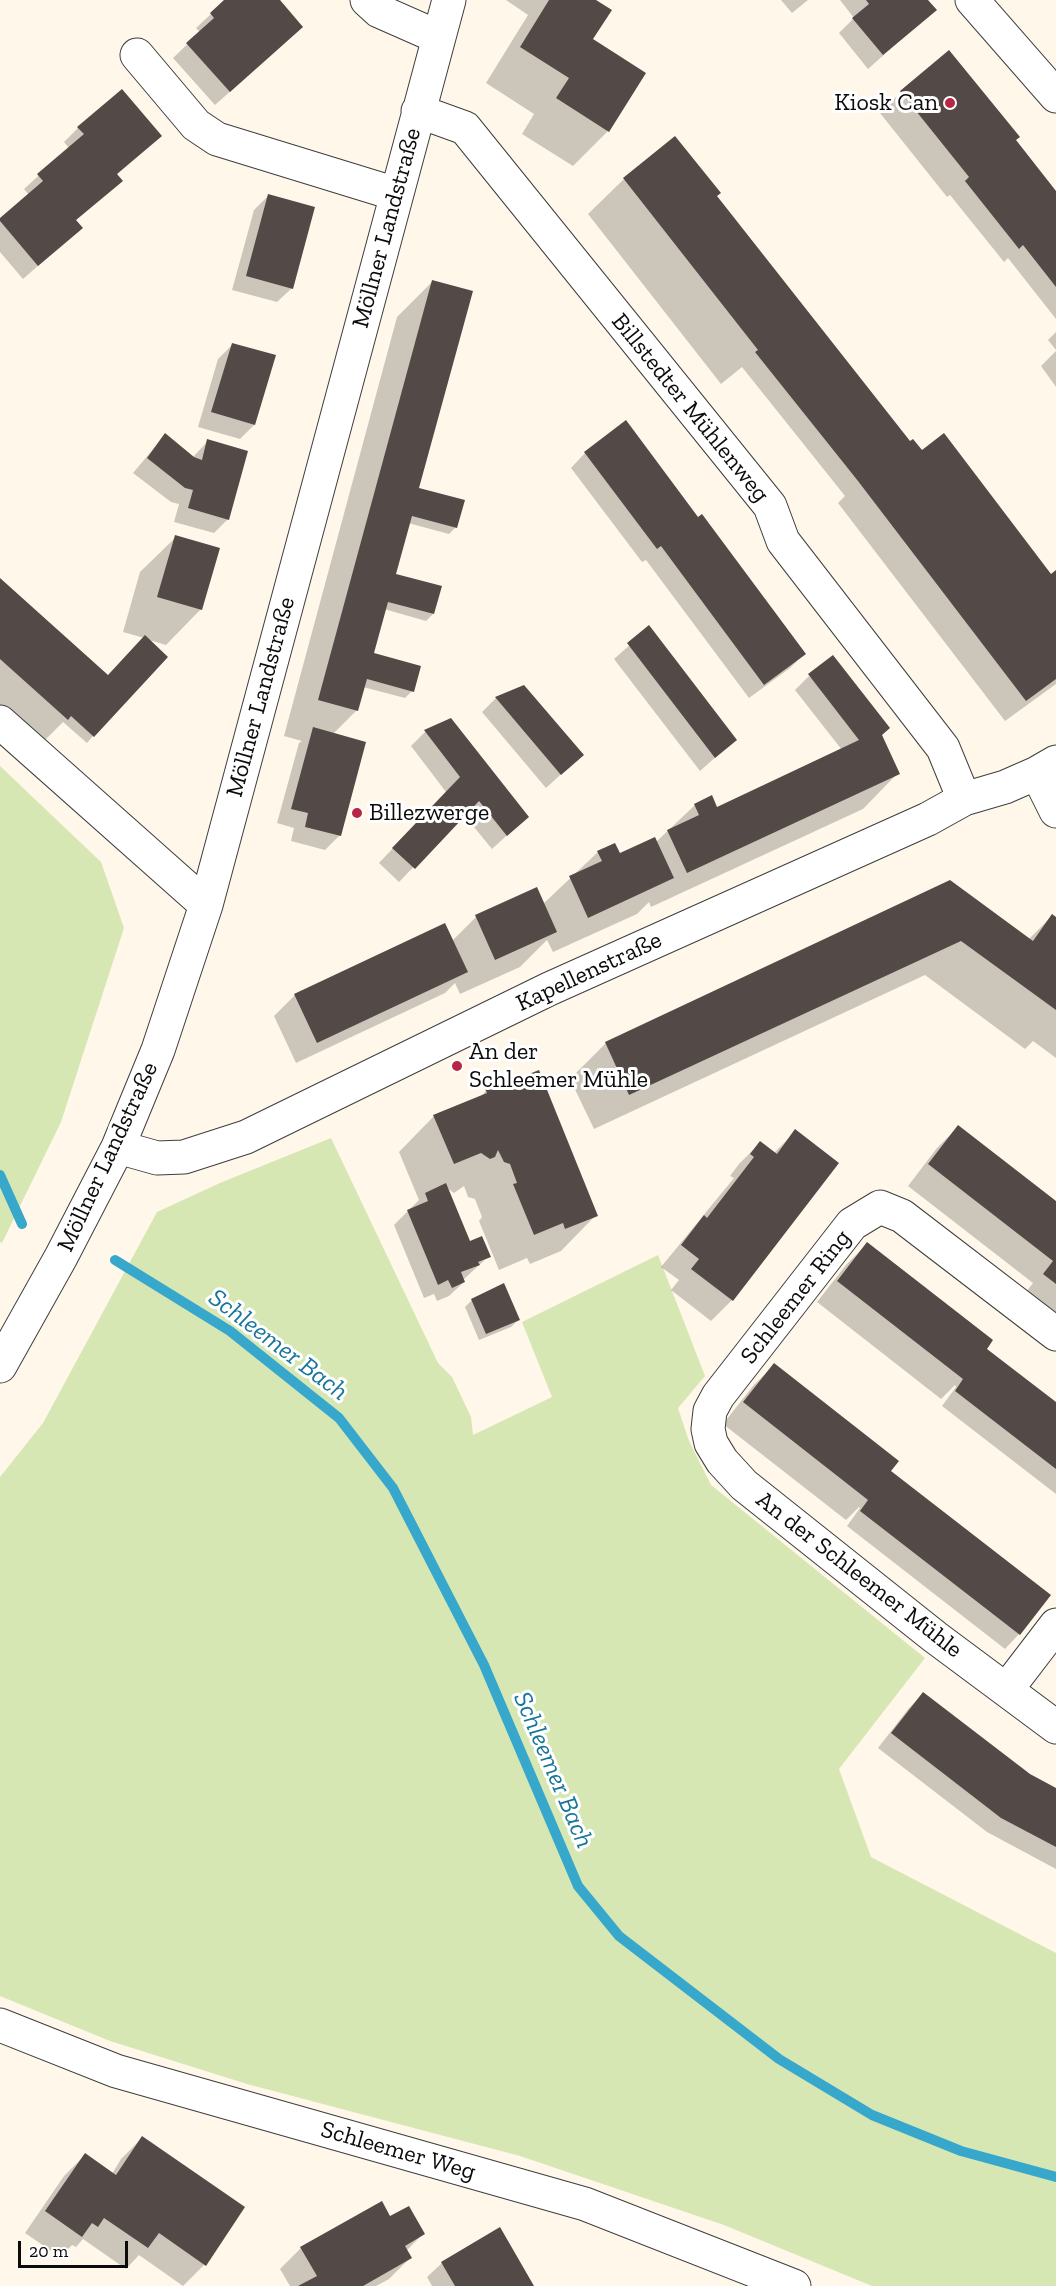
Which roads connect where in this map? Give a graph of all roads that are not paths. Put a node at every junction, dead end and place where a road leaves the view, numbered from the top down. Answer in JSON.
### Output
{"nodes":[{"id":1,"x":367,"y":0,"type":"edge"},
{"id":2,"x":449,"y":0,"type":"edge"},
{"id":3,"x":972,"y":0,"type":"edge"},
{"id":4,"x":438,"y":37,"type":"junction"},
{"id":5,"x":137,"y":54,"type":"dead end"},
{"id":6,"x":1056,"y":96,"type":"edge"},
{"id":7,"x":418,"y":111,"type":"junction"},
{"id":8,"x":396,"y":194,"type":"junction"},
{"id":9,"x":0,"y":722,"type":"edge"},
{"id":10,"x":1046,"y":768,"type":"edge"},
{"id":11,"x":964,"y":799,"type":"junction"},
{"id":12,"x":1056,"y":811,"type":"edge"},
{"id":13,"x":206,"y":905,"type":"junction"},
{"id":14,"x":118,"y":1147,"type":"junction"},
{"id":15,"x":1056,"y":1334,"type":"edge"},
{"id":16,"x":0,"y":1366,"type":"edge"},
{"id":17,"x":718,"y":1396,"type":"joint"},
{"id":18,"x":1056,"y":1625,"type":"edge"},
{"id":19,"x":1007,"y":1689,"type":"junction"},
{"id":20,"x":1056,"y":1727,"type":"edge"},
{"id":21,"x":0,"y":2025,"type":"edge"},
{"id":22,"x":794,"y":2286,"type":"edge"}],
"edges":[{"from":1,"to":4,"type":"street"},
{"from":2,"to":4,"type":"street","name":"Möllner Landstraße"},
{"from":3,"to":6,"type":"street"},
{"from":4,"to":7,"type":"street","name":"Möllner Landstraße"},
{"from":5,"to":8,"type":"street"},
{"from":7,"to":8,"type":"street","name":"Möllner Landstraße"},
{"from":7,"to":11,"type":"street","name":"Billstedter Mühlenweg"},
{"from":8,"to":13,"type":"street","name":"Möllner Landstraße"},
{"from":9,"to":13,"type":"street"},
{"from":10,"to":11,"type":"street","name":"Kapellenstraße"},
{"from":10,"to":12,"type":"street"},
{"from":11,"to":14,"type":"street","name":"Kapellenstraße"},
{"from":13,"to":14,"type":"street","name":"Möllner Landstraße"},
{"from":14,"to":16,"type":"street","name":"Möllner Landstraße"},
{"from":15,"to":17,"type":"street","name":"Schleemer Ring"},
{"from":17,"to":19,"type":"street","name":"An der Schleemer Mühle"},
{"from":18,"to":19,"type":"street"},
{"from":19,"to":20,"type":"street","name":"An der Schleemer Mühle"},
{"from":21,"to":22,"type":"street","name":"Schleemer Weg"}]}
